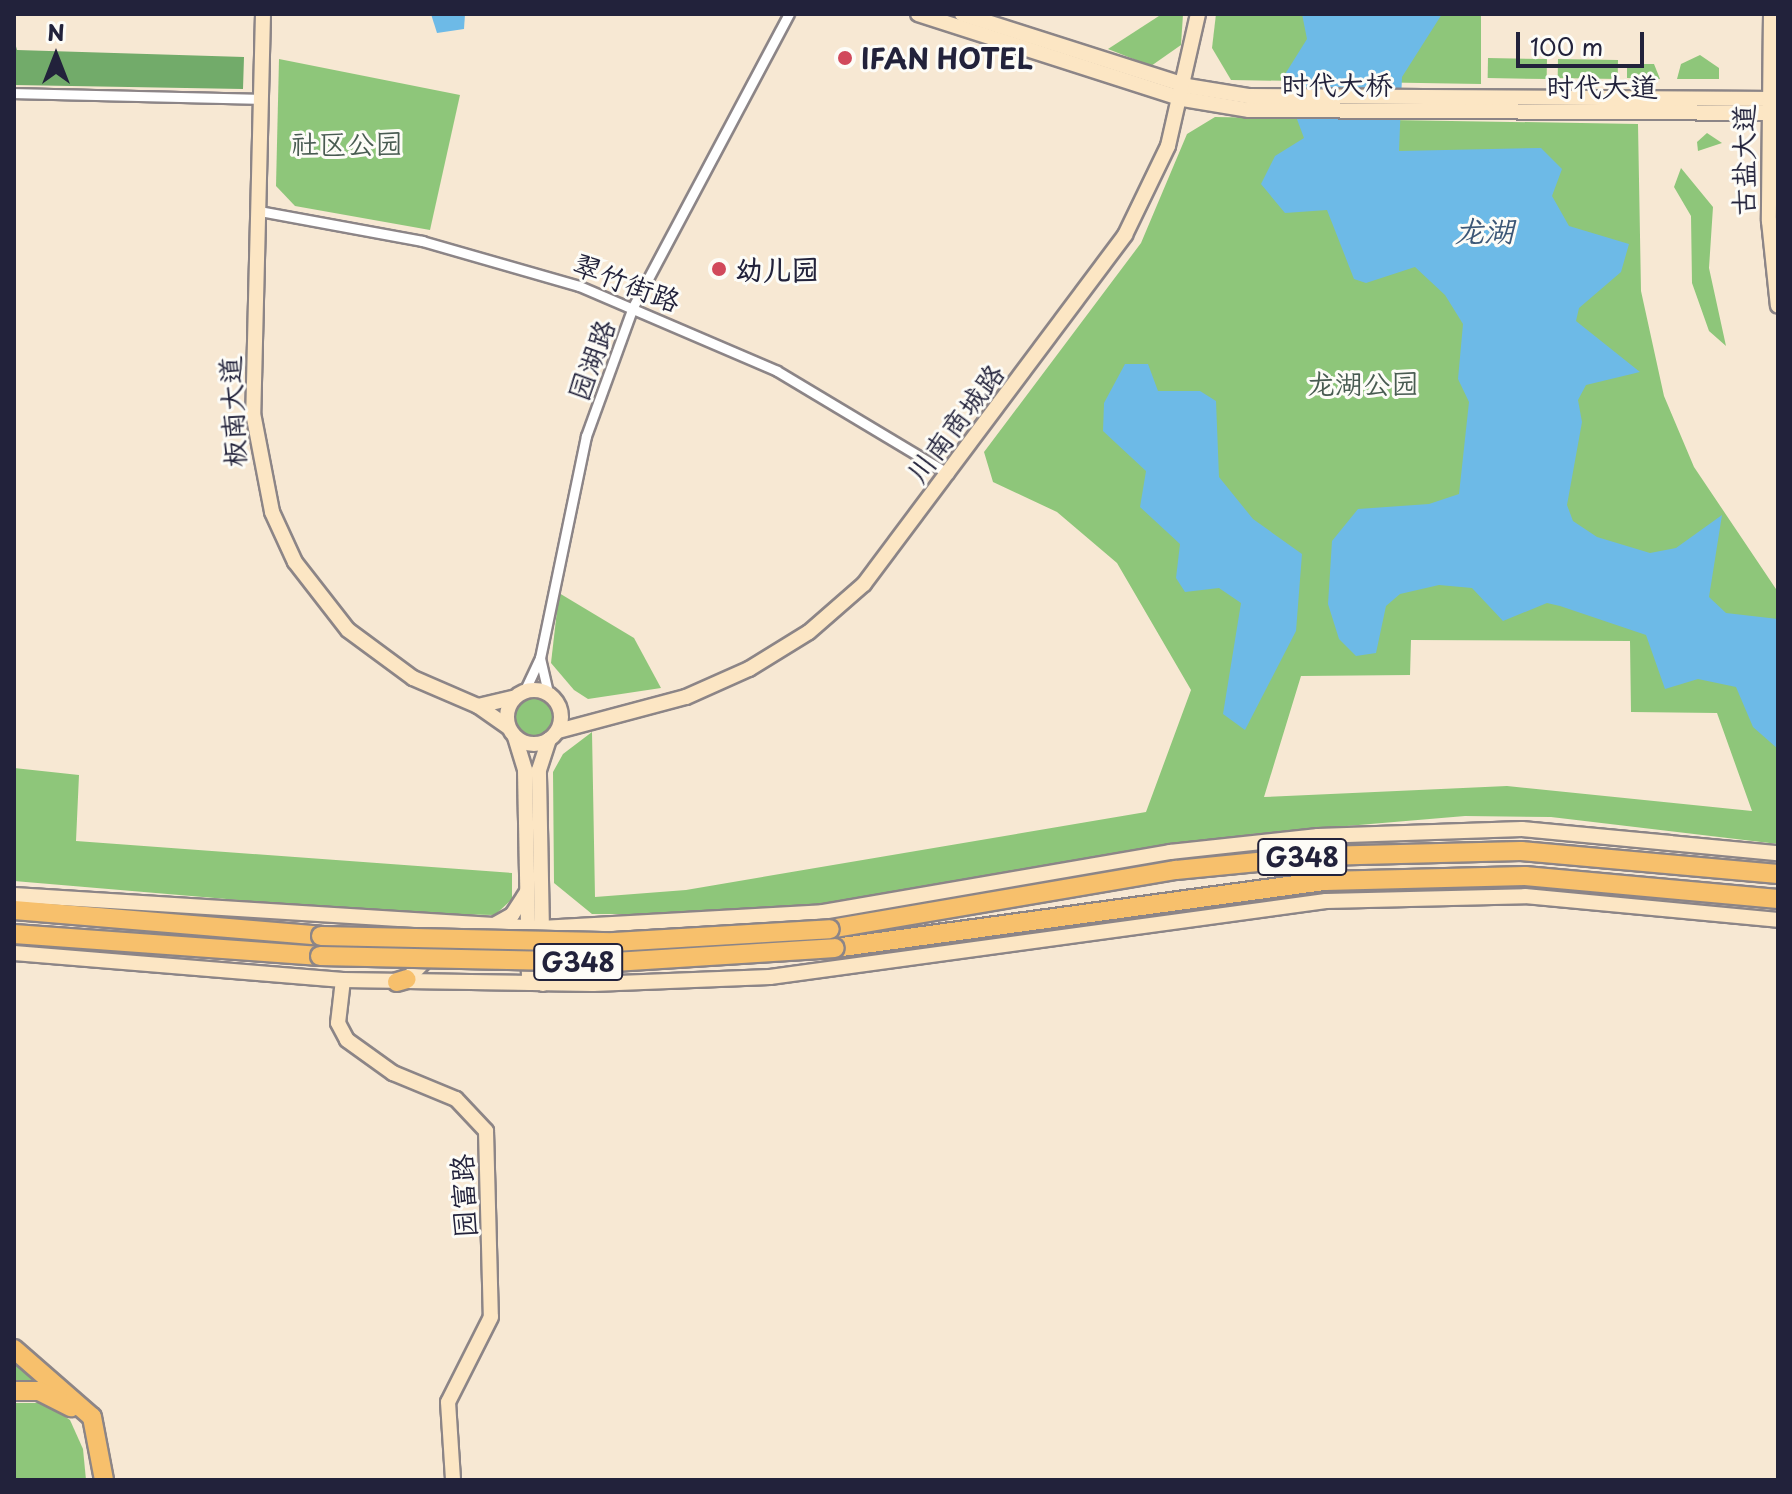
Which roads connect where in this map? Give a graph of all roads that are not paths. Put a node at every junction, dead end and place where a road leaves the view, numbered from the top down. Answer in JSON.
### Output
{"nodes":[{"id":1,"x":263,"y":14,"type":"edge"},
{"id":2,"x":789,"y":14,"type":"edge"},
{"id":3,"x":918,"y":14,"type":"edge"},
{"id":4,"x":962,"y":14,"type":"edge"},
{"id":5,"x":1198,"y":14,"type":"edge"},
{"id":6,"x":1771,"y":14,"type":"edge"},
{"id":7,"x":1185,"y":92,"type":"junction"},
{"id":8,"x":15,"y":93,"type":"edge"},
{"id":9,"x":261,"y":99,"type":"junction"},
{"id":10,"x":1424,"y":104,"type":"joint"},
{"id":11,"x":1774,"y":106,"type":"edge"},
{"id":12,"x":259,"y":211,"type":"junction"},
{"id":13,"x":1778,"y":306,"type":"edge"},
{"id":14,"x":633,"y":307,"type":"junction"},
{"id":15,"x":949,"y":474,"type":"junction"},
{"id":16,"x":540,"y":658,"type":"junction"},
{"id":17,"x":519,"y":695,"type":"junction"},
{"id":18,"x":553,"y":698,"type":"junction"},
{"id":19,"x":478,"y":706,"type":"junction"},
{"id":20,"x":598,"y":715,"type":"junction"},
{"id":21,"x":512,"y":732,"type":"junction"},
{"id":22,"x":553,"y":736,"type":"junction"},
{"id":23,"x":1778,"y":853,"type":"edge"},
{"id":24,"x":1059,"y":870,"type":"junction"},
{"id":25,"x":1176,"y":870,"type":"junction"},
{"id":26,"x":1778,"y":874,"type":"edge"},
{"id":27,"x":14,"y":895,"type":"edge"},
{"id":28,"x":534,"y":895,"type":"junction"},
{"id":29,"x":1179,"y":896,"type":"junction"},
{"id":30,"x":1778,"y":899,"type":"edge"},
{"id":31,"x":90,"y":902,"type":"junction"},
{"id":32,"x":20,"y":911,"type":"edge"},
{"id":33,"x":1778,"y":920,"type":"edge"},
{"id":34,"x":402,"y":923,"type":"junction"},
{"id":35,"x":685,"y":924,"type":"junction"},
{"id":36,"x":573,"y":927,"type":"junction"},
{"id":37,"x":535,"y":928,"type":"junction"},
{"id":38,"x":487,"y":929,"type":"junction"},
{"id":39,"x":14,"y":934,"type":"edge"},
{"id":40,"x":1040,"y":935,"type":"junction"},
{"id":41,"x":57,"y":937,"type":"junction"},
{"id":42,"x":14,"y":953,"type":"edge"},
{"id":43,"x":133,"y":960,"type":"junction"},
{"id":44,"x":343,"y":980,"type":"junction"},
{"id":45,"x":402,"y":981,"type":"junction"},
{"id":46,"x":687,"y":981,"type":"junction"},
{"id":47,"x":536,"y":984,"type":"junction"},
{"id":48,"x":14,"y":1349,"type":"edge"},
{"id":49,"x":14,"y":1391,"type":"edge"},
{"id":50,"x":95,"y":1480,"type":"edge"},
{"id":51,"x":104,"y":1480,"type":"edge"},
{"id":52,"x":453,"y":1480,"type":"edge"}],
"edges":[{"from":1,"to":9,"type":"street","name":"板南大道"},
{"from":2,"to":14,"type":"street","name":"园湖路"},
{"from":3,"to":7,"type":"street"},
{"from":4,"to":7,"type":"street"},
{"from":5,"to":7,"type":"street","name":"川南商城路"},
{"from":6,"to":11,"type":"street","name":"古盐大道"},
{"from":7,"to":10,"type":"street","name":"时代大桥"},
{"from":7,"to":15,"type":"street","name":"川南商城路"},
{"from":8,"to":9,"type":"street"},
{"from":9,"to":12,"type":"street","name":"板南大道"},
{"from":10,"to":11,"type":"street","name":"时代大道"},
{"from":11,"to":13,"type":"street","name":"古盐大道"},
{"from":12,"to":14,"type":"street","name":"翠竹街路"},
{"from":12,"to":19,"type":"street","name":"板南大道"},
{"from":14,"to":15,"type":"street","name":"翠竹街路"},
{"from":14,"to":16,"type":"street","name":"园湖路"},
{"from":15,"to":20,"type":"street","name":"川南商城路"},
{"from":16,"to":17,"type":"street"},
{"from":16,"to":18,"type":"street"},
{"from":17,"to":18,"type":"street"},
{"from":17,"to":19,"type":"street"},
{"from":17,"to":21,"type":"street"},
{"from":18,"to":20,"type":"street"},
{"from":18,"to":22,"type":"street"},
{"from":19,"to":21,"type":"street","name":"板南大道"},
{"from":20,"to":22,"type":"street","name":"川南商城路"},
{"from":21,"to":22,"type":"street"},
{"from":21,"to":28,"type":"street"},
{"from":22,"to":28,"type":"street"},
{"from":23,"to":24,"type":"street"},
{"from":24,"to":25,"type":"street"},
{"from":24,"to":35,"type":"street"},
{"from":25,"to":26,"type":"highway","number":"G348"},
{"from":25,"to":32,"type":"highway","number":"G348","bridge":true},
{"from":27,"to":31,"type":"street"},
{"from":28,"to":36,"type":"street"},
{"from":28,"to":37,"type":"street"},
{"from":28,"to":38,"type":"street"},
{"from":29,"to":30,"type":"highway","number":"G348"},
{"from":29,"to":40,"type":"street"},
{"from":29,"to":41,"type":"highway","number":"G348","bridge":true},
{"from":31,"to":32,"type":"street"},
{"from":31,"to":34,"type":"street"},
{"from":33,"to":40,"type":"street"},
{"from":34,"to":38,"type":"street"},
{"from":34,"to":45,"type":"street"},
{"from":35,"to":36,"type":"street"},
{"from":35,"to":46,"type":"street"},
{"from":36,"to":37,"type":"street"},
{"from":37,"to":38,"type":"street"},
{"from":37,"to":47,"type":"street"},
{"from":39,"to":41,"type":"highway","number":"G348"},
{"from":40,"to":46,"type":"street"},
{"from":41,"to":43,"type":"street"},
{"from":42,"to":43,"type":"street"},
{"from":43,"to":44,"type":"street"},
{"from":44,"to":45,"type":"street"},
{"from":44,"to":52,"type":"street","name":"园富路"},
{"from":45,"to":47,"type":"street"},
{"from":46,"to":47,"type":"street"},
{"from":48,"to":51,"type":"highway"},
{"from":49,"to":50,"type":"highway"}]}
